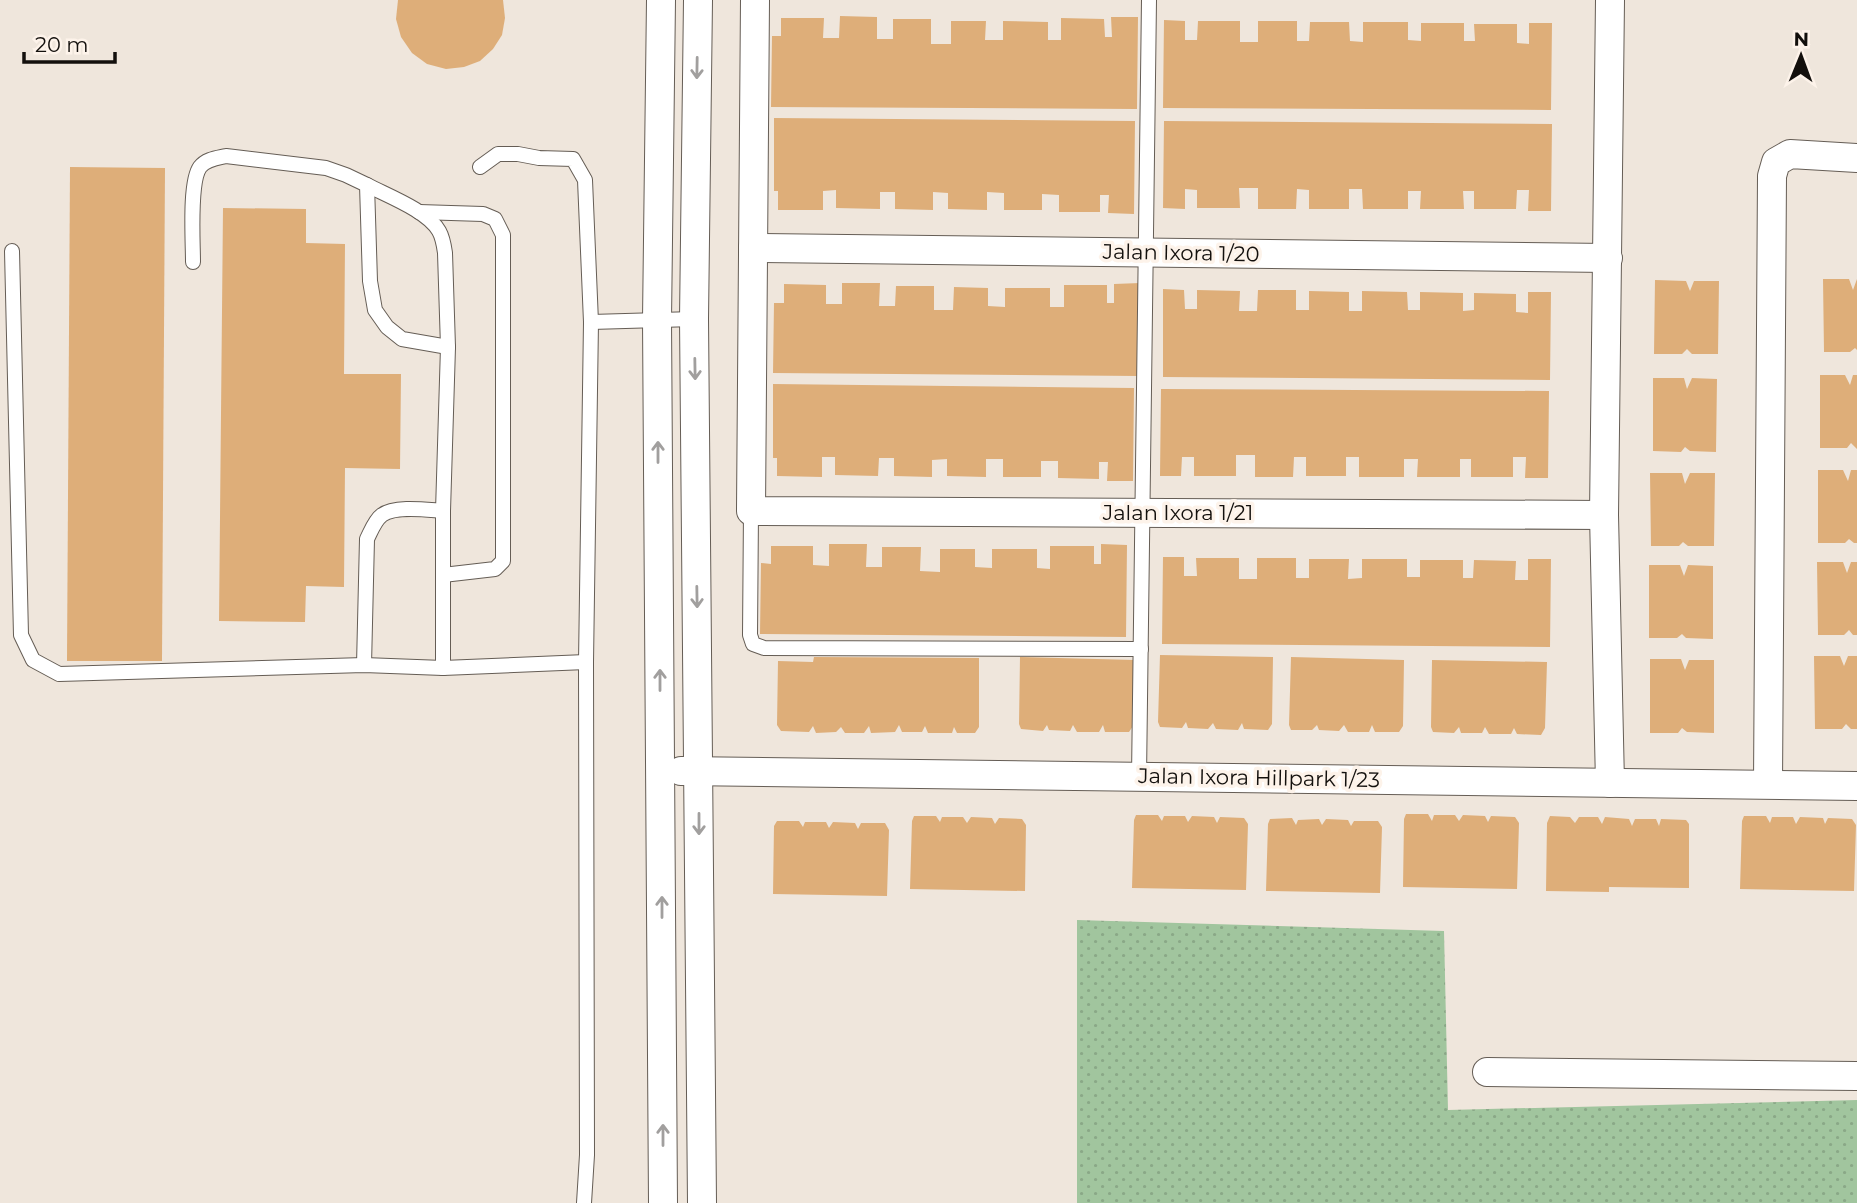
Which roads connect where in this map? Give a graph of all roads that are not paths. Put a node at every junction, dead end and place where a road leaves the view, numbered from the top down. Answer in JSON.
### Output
{"nodes":[{"id":1,"x":661,"y":0,"type":"edge"},
{"id":2,"x":698,"y":0,"type":"edge"},
{"id":3,"x":755,"y":0,"type":"edge"},
{"id":4,"x":1149,"y":0,"type":"edge"},
{"id":5,"x":1611,"y":0,"type":"edge"},
{"id":6,"x":1857,"y":158,"type":"edge"},
{"id":7,"x":480,"y":167,"type":"dead end"},
{"id":8,"x":367,"y":185,"type":"junction"},
{"id":9,"x":419,"y":212,"type":"junction"},
{"id":10,"x":753,"y":248,"type":"junction"},
{"id":11,"x":12,"y":251,"type":"dead end"},
{"id":12,"x":1146,"y":253,"type":"junction"},
{"id":13,"x":1608,"y":258,"type":"junction"},
{"id":14,"x":193,"y":262,"type":"dead end"},
{"id":15,"x":694,"y":319,"type":"junction"},
{"id":16,"x":657,"y":320,"type":"junction"},
{"id":17,"x":591,"y":322,"type":"junction"},
{"id":18,"x":448,"y":347,"type":"junction"},
{"id":19,"x":443,"y":511,"type":"junction"},
{"id":20,"x":751,"y":511,"type":"junction"},
{"id":21,"x":1142,"y":513,"type":"junction"},
{"id":22,"x":1604,"y":515,"type":"junction"},
{"id":23,"x":443,"y":575,"type":"junction"},
{"id":24,"x":1141,"y":649,"type":"junction"},
{"id":25,"x":586,"y":662,"type":"junction"},
{"id":26,"x":365,"y":666,"type":"junction"},
{"id":27,"x":443,"y":668,"type":"junction"},
{"id":28,"x":699,"y":771,"type":"junction"},
{"id":29,"x":661,"y":772,"type":"junction"},
{"id":30,"x":1139,"y":777,"type":"junction"},
{"id":31,"x":1610,"y":783,"type":"junction"},
{"id":32,"x":1768,"y":784,"type":"junction"},
{"id":33,"x":1857,"y":786,"type":"edge"},
{"id":34,"x":1487,"y":1072,"type":"dead end"},
{"id":35,"x":1857,"y":1076,"type":"edge"},
{"id":36,"x":584,"y":1203,"type":"edge"},
{"id":37,"x":663,"y":1203,"type":"edge"},
{"id":38,"x":702,"y":1203,"type":"edge"}],
"edges":[{"from":1,"to":16,"type":"street"},
{"from":2,"to":15,"type":"street","one_way":true},
{"from":3,"to":10,"type":"street"},
{"from":4,"to":12,"type":"lane"},
{"from":5,"to":13,"type":"street"},
{"from":6,"to":32,"type":"street"},
{"from":7,"to":17,"type":"lane"},
{"from":8,"to":9,"type":"lane"},
{"from":8,"to":14,"type":"lane"},
{"from":8,"to":18,"type":"lane"},
{"from":9,"to":18,"type":"lane"},
{"from":9,"to":23,"type":"lane"},
{"from":10,"to":12,"type":"street","name":"Jalan Ixora 1/20"},
{"from":10,"to":20,"type":"street"},
{"from":11,"to":26,"type":"lane"},
{"from":12,"to":13,"type":"street","name":"Jalan Ixora 1/20"},
{"from":12,"to":21,"type":"lane"},
{"from":13,"to":22,"type":"street"},
{"from":15,"to":16,"type":"lane"},
{"from":15,"to":28,"type":"street","one_way":true},
{"from":16,"to":17,"type":"lane"},
{"from":29,"to":16,"type":"street","one_way":true},
{"from":17,"to":25,"type":"lane"},
{"from":18,"to":19,"type":"lane"},
{"from":19,"to":23,"type":"lane"},
{"from":19,"to":26,"type":"lane"},
{"from":20,"to":21,"type":"street","name":"Jalan Ixora 1/21"},
{"from":20,"to":24,"type":"lane"},
{"from":21,"to":22,"type":"street","name":"Jalan Ixora 1/21"},
{"from":21,"to":24,"type":"lane"},
{"from":22,"to":31,"type":"street"},
{"from":23,"to":27,"type":"lane"},
{"from":24,"to":30,"type":"lane"},
{"from":25,"to":27,"type":"lane"},
{"from":25,"to":36,"type":"lane"},
{"from":26,"to":27,"type":"lane"},
{"from":28,"to":29,"type":"street","name":"Jalan Ixora Hillpark 1/23"},
{"from":28,"to":30,"type":"street","name":"Jalan Ixora Hillpark 1/23"},
{"from":28,"to":38,"type":"street","one_way":true},
{"from":37,"to":29,"type":"street","one_way":true},
{"from":30,"to":31,"type":"street","name":"Jalan Ixora Hillpark 1/23"},
{"from":31,"to":32,"type":"street","name":"Jalan Ixora Hillpark 1/23"},
{"from":32,"to":33,"type":"street","name":"Jalan Ixora Hillpark 1/23"},
{"from":34,"to":35,"type":"street"}]}
